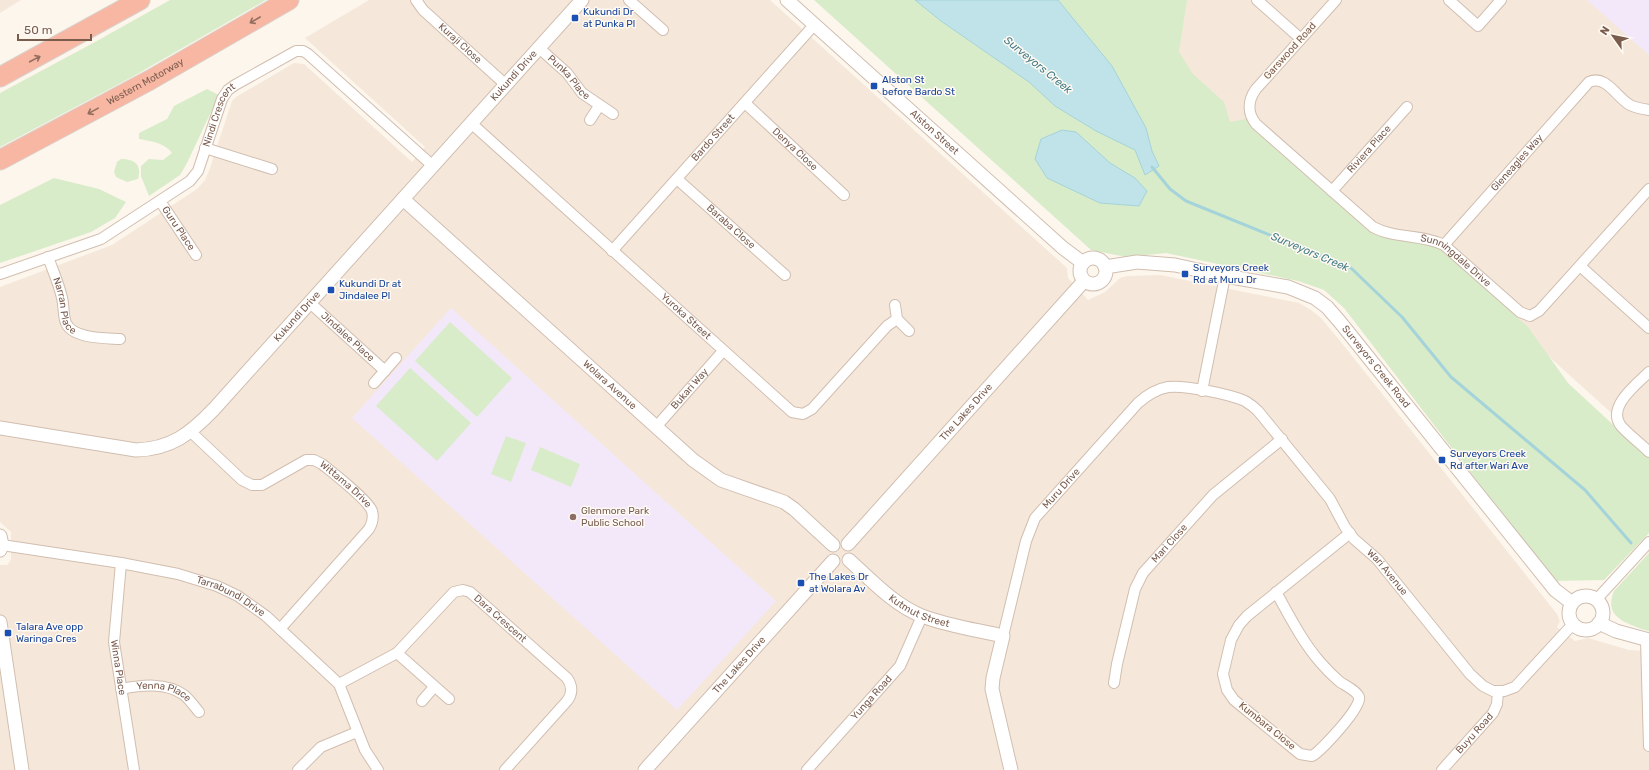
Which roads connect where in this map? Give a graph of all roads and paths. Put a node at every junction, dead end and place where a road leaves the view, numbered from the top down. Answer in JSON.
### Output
{"nodes":[{"id":1,"x":140,"y":0,"type":"edge"},
{"id":2,"x":289,"y":0,"type":"edge"},
{"id":3,"x":416,"y":0,"type":"edge"},
{"id":4,"x":582,"y":0,"type":"edge"},
{"id":5,"x":629,"y":0,"type":"edge"},
{"id":6,"x":788,"y":0,"type":"edge"},
{"id":7,"x":1257,"y":0,"type":"edge"},
{"id":8,"x":1336,"y":0,"type":"edge"},
{"id":9,"x":1449,"y":0,"type":"edge"},
{"id":10,"x":1501,"y":0,"type":"edge"},
{"id":11,"x":815,"y":24,"type":"junction"},
{"id":12,"x":663,"y":30,"type":"dead end"},
{"id":13,"x":1301,"y":38,"type":"junction"},
{"id":14,"x":539,"y":48,"type":"junction"},
{"id":15,"x":0,"y":77,"type":"edge"},
{"id":16,"x":506,"y":85,"type":"junction"},
{"id":17,"x":745,"y":103,"type":"junction"},
{"id":18,"x":1249,"y":104,"type":"joint"},
{"id":19,"x":599,"y":106,"type":"junction"},
{"id":20,"x":1407,"y":107,"type":"dead end"},
{"id":21,"x":1649,"y":110,"type":"edge"},
{"id":22,"x":614,"y":114,"type":"dead end"},
{"id":23,"x":1649,"y":118,"type":"edge"},
{"id":24,"x":590,"y":120,"type":"dead end"},
{"id":25,"x":471,"y":123,"type":"junction"},
{"id":26,"x":205,"y":148,"type":"junction"},
{"id":27,"x":0,"y":160,"type":"edge"},
{"id":28,"x":433,"y":166,"type":"junction"},
{"id":29,"x":272,"y":169,"type":"dead end"},
{"id":30,"x":678,"y":179,"type":"junction"},
{"id":31,"x":1649,"y":189,"type":"edge"},
{"id":32,"x":1332,"y":191,"type":"junction"},
{"id":33,"x":844,"y":195,"type":"dead end"},
{"id":34,"x":403,"y":199,"type":"junction"},
{"id":35,"x":160,"y":201,"type":"junction"},
{"id":36,"x":1444,"y":245,"type":"junction"},
{"id":37,"x":612,"y":251,"type":"junction"},
{"id":38,"x":196,"y":255,"type":"dead end"},
{"id":39,"x":48,"y":257,"type":"junction"},
{"id":40,"x":1083,"y":263,"type":"junction"},
{"id":41,"x":1580,"y":266,"type":"junction"},
{"id":42,"x":1105,"y":267,"type":"junction"},
{"id":43,"x":0,"y":274,"type":"edge"},
{"id":44,"x":784,"y":275,"type":"dead end"},
{"id":45,"x":1225,"y":276,"type":"junction"},
{"id":46,"x":1084,"y":281,"type":"junction"},
{"id":47,"x":309,"y":302,"type":"junction"},
{"id":48,"x":895,"y":305,"type":"dead end"},
{"id":49,"x":897,"y":319,"type":"junction"},
{"id":50,"x":1649,"y":328,"type":"edge"},
{"id":51,"x":909,"y":331,"type":"dead end"},
{"id":52,"x":120,"y":339,"type":"dead end"},
{"id":53,"x":723,"y":351,"type":"junction"},
{"id":54,"x":396,"y":358,"type":"dead end"},
{"id":55,"x":385,"y":371,"type":"junction"},
{"id":56,"x":1649,"y":372,"type":"edge"},
{"id":57,"x":374,"y":383,"type":"dead end"},
{"id":58,"x":1202,"y":391,"type":"junction"},
{"id":59,"x":656,"y":427,"type":"junction"},
{"id":60,"x":0,"y":428,"type":"edge"},
{"id":61,"x":191,"y":432,"type":"junction"},
{"id":62,"x":1282,"y":439,"type":"junction"},
{"id":63,"x":1649,"y":452,"type":"edge"},
{"id":64,"x":1350,"y":533,"type":"junction"},
{"id":65,"x":1649,"y":542,"type":"edge"},
{"id":66,"x":1,"y":544,"type":"edge"},
{"id":67,"x":848,"y":544,"type":"junction"},
{"id":68,"x":833,"y":545,"type":"junction"},
{"id":69,"x":849,"y":560,"type":"junction"},
{"id":70,"x":834,"y":561,"type":"junction"},
{"id":71,"x":121,"y":564,"type":"junction"},
{"id":72,"x":1276,"y":592,"type":"junction"},
{"id":73,"x":1596,"y":600,"type":"junction"},
{"id":74,"x":1572,"y":603,"type":"junction"},
{"id":75,"x":922,"y":616,"type":"junction"},
{"id":76,"x":1599,"y":623,"type":"junction"},
{"id":77,"x":1573,"y":624,"type":"junction"},
{"id":78,"x":280,"y":629,"type":"junction"},
{"id":79,"x":1,"y":630,"type":"edge"},
{"id":80,"x":1003,"y":636,"type":"junction"},
{"id":81,"x":1648,"y":640,"type":"edge"},
{"id":82,"x":397,"y":653,"type":"junction"},
{"id":83,"x":1114,"y":683,"type":"dead end"},
{"id":84,"x":339,"y":684,"type":"junction"},
{"id":85,"x":434,"y":686,"type":"junction"},
{"id":86,"x":121,"y":688,"type":"junction"},
{"id":87,"x":1498,"y":692,"type":"junction"},
{"id":88,"x":448,"y":699,"type":"dead end"},
{"id":89,"x":422,"y":701,"type":"dead end"},
{"id":90,"x":199,"y":712,"type":"dead end"},
{"id":91,"x":357,"y":732,"type":"junction"},
{"id":92,"x":1649,"y":746,"type":"edge"},
{"id":93,"x":1008,"y":769,"type":"edge"},
{"id":94,"x":22,"y":770,"type":"edge"},
{"id":95,"x":134,"y":770,"type":"edge"},
{"id":96,"x":298,"y":770,"type":"edge"},
{"id":97,"x":378,"y":770,"type":"edge"},
{"id":98,"x":505,"y":770,"type":"edge"},
{"id":99,"x":644,"y":770,"type":"edge"},
{"id":100,"x":807,"y":770,"type":"edge"},
{"id":101,"x":1442,"y":770,"type":"edge"}],
"edges":[{"from":15,"to":1,"type":"highway","one_way":true},
{"from":2,"to":27,"type":"highway","name":"Western Motorway","one_way":true},
{"from":3,"to":16,"type":"street","name":"Kuraji Close"},
{"from":4,"to":14,"type":"street","name":"Kukundi Drive"},
{"from":5,"to":12,"type":"street"},
{"from":6,"to":11,"type":"street","name":"Alston Street"},
{"from":7,"to":13,"type":"street"},
{"from":8,"to":13,"type":"street","name":"Garswood Road"},
{"from":9,"to":10,"type":"street"},
{"from":11,"to":17,"type":"street","name":"Bardo Street"},
{"from":11,"to":40,"type":"street","name":"Alston Street"},
{"from":13,"to":18,"type":"street","name":"Garswood Road"},
{"from":14,"to":16,"type":"street","name":"Kukundi Drive"},
{"from":14,"to":19,"type":"street","name":"Punka Place"},
{"from":16,"to":25,"type":"street","name":"Kukundi Drive"},
{"from":17,"to":30,"type":"street","name":"Bardo Street"},
{"from":17,"to":33,"type":"street","name":"Denya Close"},
{"from":18,"to":32,"type":"street","name":"Sunningdale Drive"},
{"from":19,"to":22,"type":"street","name":"Punka Place"},
{"from":19,"to":24,"type":"street","name":"Punka Place"},
{"from":20,"to":32,"type":"street","name":"Riviera Place"},
{"from":21,"to":23,"type":"street"},
{"from":21,"to":36,"type":"street","name":"Gleneagles Way"},
{"from":25,"to":28,"type":"street","name":"Kukundi Drive"},
{"from":25,"to":37,"type":"street","name":"Yuroka Street"},
{"from":26,"to":28,"type":"street","name":"Nindi Crescent"},
{"from":26,"to":29,"type":"street"},
{"from":26,"to":35,"type":"street","name":"Nindi Crescent"},
{"from":28,"to":34,"type":"street","name":"Kukundi Drive"},
{"from":30,"to":37,"type":"street","name":"Bardo Street"},
{"from":30,"to":44,"type":"street","name":"Baraba Close"},
{"from":31,"to":41,"type":"street","name":"Sunningdale Drive"},
{"from":32,"to":36,"type":"street","name":"Sunningdale Drive"},
{"from":34,"to":47,"type":"street","name":"Kukundi Drive"},
{"from":34,"to":59,"type":"street","name":"Wolara Avenue"},
{"from":35,"to":38,"type":"street","name":"Guru Place"},
{"from":35,"to":39,"type":"street","name":"Nindi Crescent"},
{"from":36,"to":41,"type":"street","name":"Sunningdale Drive"},
{"from":37,"to":53,"type":"street","name":"Yuroka Street"},
{"from":39,"to":43,"type":"street","name":"Nindi Crescent"},
{"from":39,"to":52,"type":"street","name":"Narran Place"},
{"from":40,"to":42,"type":"street"},
{"from":40,"to":46,"type":"street"},
{"from":41,"to":50,"type":"street"},
{"from":42,"to":45,"type":"street","name":"Surveyors Creek Road"},
{"from":42,"to":46,"type":"street"},
{"from":45,"to":58,"type":"street"},
{"from":45,"to":74,"type":"street","name":"Surveyors Creek Road"},
{"from":46,"to":67,"type":"street","name":"The Lakes Drive"},
{"from":47,"to":55,"type":"street","name":"Jindalee Place"},
{"from":47,"to":61,"type":"street","name":"Kukundi Drive"},
{"from":48,"to":49,"type":"street"},
{"from":49,"to":51,"type":"street"},
{"from":49,"to":53,"type":"street","name":"Yuroka Street"},
{"from":53,"to":59,"type":"street","name":"Bukari Way"},
{"from":54,"to":55,"type":"street"},
{"from":55,"to":57,"type":"street"},
{"from":56,"to":63,"type":"street"},
{"from":58,"to":62,"type":"street","name":"Wari Avenue"},
{"from":58,"to":80,"type":"street","name":"Muru Drive"},
{"from":59,"to":68,"type":"street","name":"Wolara Avenue"},
{"from":60,"to":61,"type":"street","name":"Kukundi Drive"},
{"from":61,"to":78,"type":"street","name":"Wittama Drive"},
{"from":62,"to":64,"type":"street","name":"Wari Avenue"},
{"from":62,"to":83,"type":"street","name":"Mari Close"},
{"from":64,"to":72,"type":"street","name":"Kumbara Close"},
{"from":64,"to":87,"type":"street","name":"Wari Avenue"},
{"from":65,"to":73,"type":"street"},
{"from":66,"to":71,"type":"street","name":"Tarrabundi Drive"},
{"from":67,"to":68,"type":"street"},
{"from":67,"to":69,"type":"street"},
{"from":68,"to":70,"type":"street"},
{"from":69,"to":70,"type":"street"},
{"from":69,"to":75,"type":"street","name":"Kutmut Street"},
{"from":70,"to":99,"type":"street","name":"The Lakes Drive"},
{"from":71,"to":78,"type":"street","name":"Tarrabundi Drive"},
{"from":71,"to":86,"type":"street","name":"Winna Place"},
{"from":72,"to":72,"type":"street","name":"Kumbara Close"},
{"from":73,"to":74,"type":"street"},
{"from":73,"to":76,"type":"street"},
{"from":74,"to":77,"type":"street"},
{"from":75,"to":80,"type":"street","name":"Kutmut Street"},
{"from":75,"to":100,"type":"street","name":"Yunga Road"},
{"from":76,"to":77,"type":"street"},
{"from":76,"to":81,"type":"street"},
{"from":77,"to":87,"type":"street"},
{"from":78,"to":84,"type":"street","name":"Tarrabundi Drive"},
{"from":79,"to":94,"type":"street"},
{"from":80,"to":93,"type":"street","name":"Muru Drive"},
{"from":81,"to":92,"type":"street"},
{"from":82,"to":84,"type":"street","name":"Dara Crescent"},
{"from":82,"to":85,"type":"street"},
{"from":82,"to":98,"type":"street","name":"Dara Crescent"},
{"from":84,"to":91,"type":"street","name":"Tarrabundi Drive"},
{"from":85,"to":88,"type":"street"},
{"from":85,"to":89,"type":"street"},
{"from":86,"to":90,"type":"street","name":"Yenna Place"},
{"from":86,"to":95,"type":"street","name":"Winna Place"},
{"from":87,"to":101,"type":"street","name":"Buyu Road"},
{"from":91,"to":96,"type":"street"},
{"from":91,"to":97,"type":"street","name":"Tarrabundi Drive"}]}
